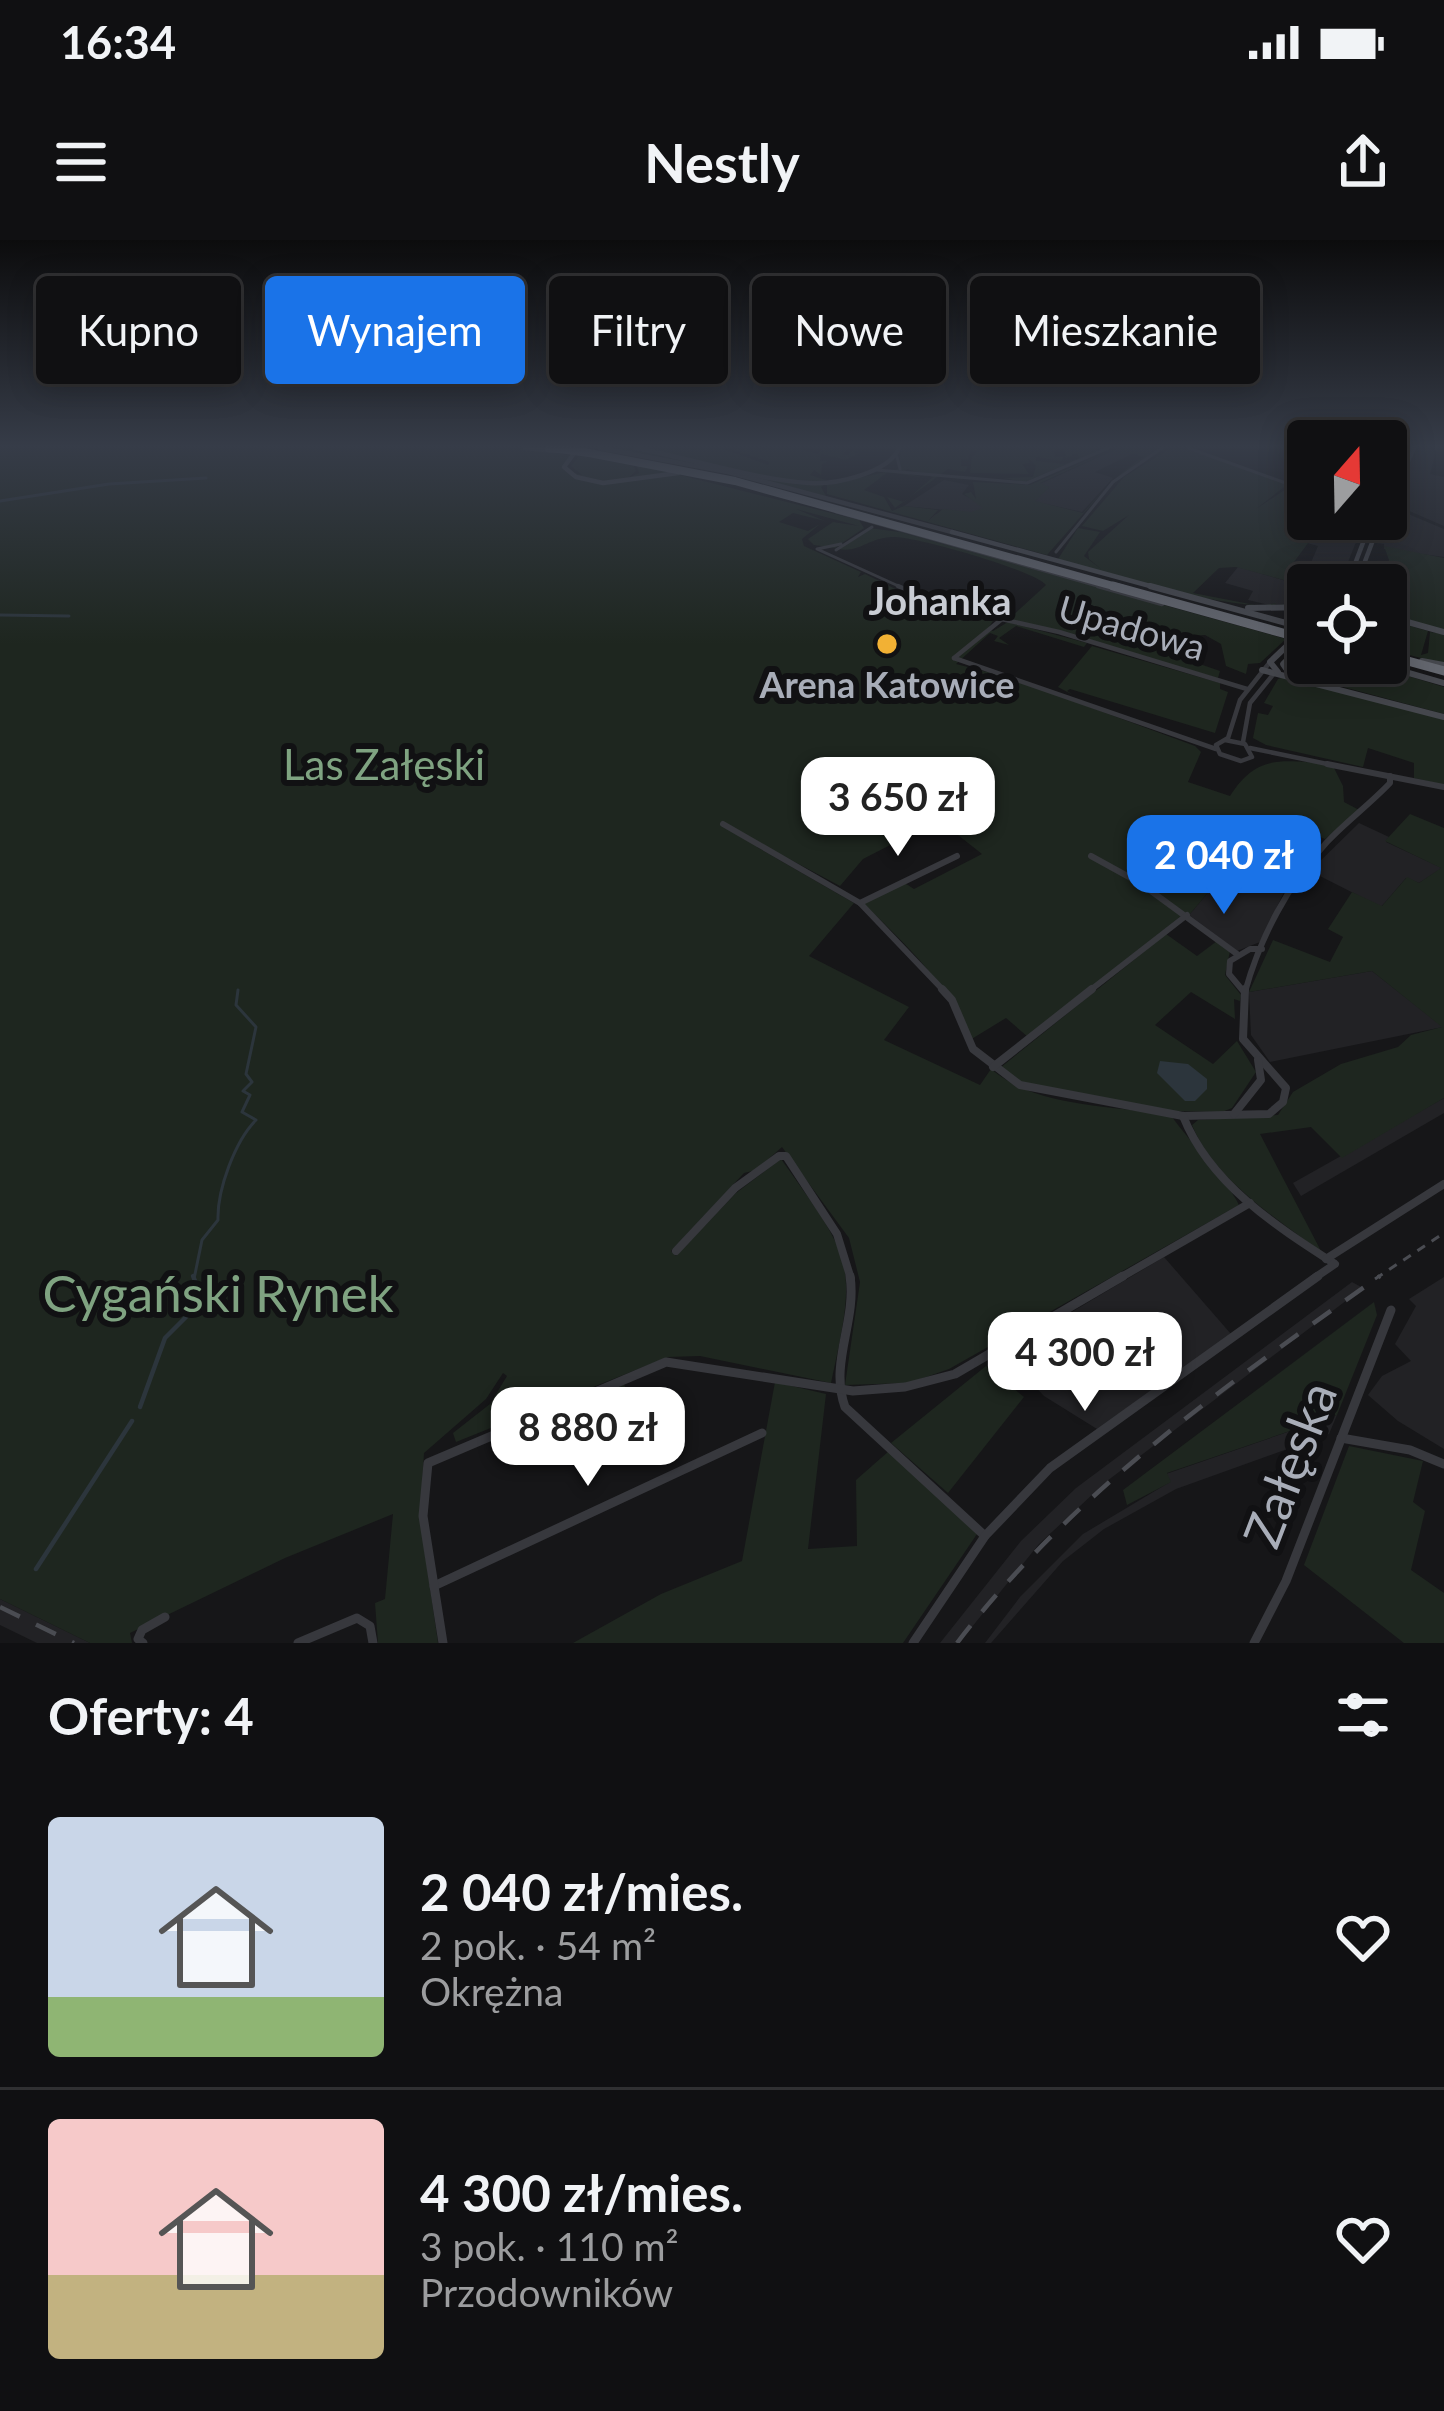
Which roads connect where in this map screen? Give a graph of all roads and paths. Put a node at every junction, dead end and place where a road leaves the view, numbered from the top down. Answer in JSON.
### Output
{"nodes":[{"id":1,"x":839,"y":513,"type":"edge"},
{"id":2,"x":841,"y":513,"type":"edge"},
{"id":3,"x":861,"y":513,"type":"edge"},
{"id":4,"x":869,"y":513,"type":"edge"},
{"id":5,"x":886,"y":513,"type":"edge"},
{"id":6,"x":1086,"y":513,"type":"edge"},
{"id":7,"x":901,"y":521,"type":"junction"},
{"id":8,"x":866,"y":525,"type":"junction"},
{"id":9,"x":952,"y":532,"type":"junction"},
{"id":10,"x":839,"y":547,"type":"junction"},
{"id":11,"x":1053,"y":555,"type":"junction"},
{"id":12,"x":840,"y":558,"type":"junction"},
{"id":13,"x":832,"y":559,"type":"junction"},
{"id":14,"x":846,"y":564,"type":"junction"},
{"id":15,"x":1066,"y":577,"type":"junction"},
{"id":16,"x":1138,"y":593,"type":"junction"},
{"id":17,"x":1194,"y":598,"type":"junction"},
{"id":18,"x":1162,"y":604,"type":"junction"},
{"id":19,"x":1287,"y":608,"type":"edge"},
{"id":20,"x":1386,"y":617,"type":"edge"},
{"id":21,"x":1001,"y":620,"type":"junction"},
{"id":22,"x":1287,"y":630,"type":"edge"},
{"id":23,"x":1287,"y":631,"type":"edge"},
{"id":24,"x":1287,"y":632,"type":"edge"},
{"id":25,"x":1287,"y":632,"type":"edge"},
{"id":26,"x":1287,"y":650,"type":"edge"},
{"id":27,"x":1287,"y":658,"type":"edge"},
{"id":28,"x":1407,"y":659,"type":"edge"},
{"id":29,"x":1407,"y":663,"type":"edge"},
{"id":30,"x":1276,"y":670,"type":"junction"},
{"id":31,"x":1407,"y":672,"type":"edge"},
{"id":32,"x":1444,"y":675,"type":"edge"},
{"id":33,"x":1247,"y":689,"type":"junction"},
{"id":34,"x":1444,"y":717,"type":"edge"},
{"id":35,"x":1185,"y":734,"type":"junction"},
{"id":36,"x":1223,"y":740,"type":"junction"},
{"id":37,"x":1216,"y":749,"type":"junction"},
{"id":38,"x":1249,"y":750,"type":"junction"},
{"id":39,"x":1390,"y":776,"type":"junction"},
{"id":40,"x":1444,"y":788,"type":"edge"},
{"id":41,"x":723,"y":824,"type":"dead end"},
{"id":42,"x":958,"y":856,"type":"dead end"},
{"id":43,"x":1091,"y":856,"type":"dead end"},
{"id":44,"x":860,"y":903,"type":"junction"},
{"id":45,"x":1186,"y":915,"type":"junction"},
{"id":46,"x":1262,"y":949,"type":"junction"},
{"id":47,"x":1237,"y":954,"type":"junction"},
{"id":48,"x":1244,"y":992,"type":"junction"},
{"id":49,"x":1256,"y":1057,"type":"junction"},
{"id":50,"x":993,"y":1067,"type":"junction"},
{"id":51,"x":1280,"y":1079,"type":"junction"},
{"id":52,"x":1261,"y":1080,"type":"junction"},
{"id":53,"x":1250,"y":1098,"type":"junction"},
{"id":54,"x":1269,"y":1114,"type":"junction"},
{"id":55,"x":1183,"y":1115,"type":"junction"},
{"id":56,"x":1233,"y":1115,"type":"junction"},
{"id":57,"x":1444,"y":1184,"type":"edge"},
{"id":58,"x":1250,"y":1202,"type":"junction"},
{"id":59,"x":676,"y":1251,"type":"dead end"},
{"id":60,"x":1331,"y":1262,"type":"junction"},
{"id":61,"x":1391,"y":1310,"type":"dead end"},
{"id":62,"x":837,"y":1390,"type":"junction"},
{"id":63,"x":762,"y":1433,"type":"dead end"},
{"id":64,"x":1341,"y":1438,"type":"junction"},
{"id":65,"x":1444,"y":1464,"type":"edge"},
{"id":66,"x":986,"y":1537,"type":"junction"},
{"id":67,"x":433,"y":1586,"type":"junction"},
{"id":68,"x":165,"y":1617,"type":"dead end"},
{"id":69,"x":142,"y":1643,"type":"edge"},
{"id":70,"x":298,"y":1643,"type":"edge"},
{"id":71,"x":373,"y":1643,"type":"edge"},
{"id":72,"x":443,"y":1643,"type":"edge"},
{"id":73,"x":913,"y":1643,"type":"edge"},
{"id":74,"x":1254,"y":1643,"type":"edge"}],
"edges":[{"from":1,"to":8,"type":"street"},
{"from":2,"to":15,"type":"main road"},
{"from":3,"to":16,"type":"highway"},
{"from":4,"to":7,"type":"highway"},
{"from":5,"to":9,"type":"street"},
{"from":6,"to":11,"type":"street"},
{"from":7,"to":9,"type":"highway"},
{"from":7,"to":23,"type":"highway"},
{"from":8,"to":10,"type":"street"},
{"from":8,"to":18,"type":"street"},
{"from":9,"to":11,"type":"main road"},
{"from":10,"to":12,"type":"street"},
{"from":10,"to":13,"type":"street"},
{"from":11,"to":17,"type":"main road"},
{"from":12,"to":13,"type":"street"},
{"from":12,"to":14,"type":"street"},
{"from":13,"to":14,"type":"street","name":"Upadowa"},
{"from":14,"to":21,"type":"street","name":"Upadowa"},
{"from":15,"to":16,"type":"highway"},
{"from":15,"to":18,"type":"main road"},
{"from":16,"to":24,"type":"highway"},
{"from":17,"to":19,"type":"main road"},
{"from":17,"to":22,"type":"main road"},
{"from":18,"to":25,"type":"main road"},
{"from":20,"to":20,"type":"main road"},
{"from":21,"to":33,"type":"street","name":"Upadowa"},
{"from":21,"to":35,"type":"street"},
{"from":26,"to":30,"type":"main road","bridge":true},
{"from":27,"to":30,"type":"main road"},
{"from":28,"to":32,"type":"main road"},
{"from":29,"to":32,"type":"highway"},
{"from":30,"to":33,"type":"street"},
{"from":30,"to":34,"type":"main road"},
{"from":30,"to":38,"type":"street"},
{"from":31,"to":32,"type":"main road"},
{"from":33,"to":36,"type":"street"},
{"from":35,"to":36,"type":"street"},
{"from":35,"to":37,"type":"street"},
{"from":36,"to":37,"type":"street"},
{"from":36,"to":38,"type":"street"},
{"from":37,"to":38,"type":"street"},
{"from":38,"to":39,"type":"street"},
{"from":39,"to":40,"type":"street"},
{"from":39,"to":46,"type":"street"},
{"from":41,"to":44,"type":"street"},
{"from":42,"to":44,"type":"street"},
{"from":43,"to":45,"type":"street"},
{"from":44,"to":50,"type":"street"},
{"from":45,"to":47,"type":"street"},
{"from":45,"to":50,"type":"street"},
{"from":46,"to":47,"type":"street"},
{"from":46,"to":48,"type":"street"},
{"from":47,"to":48,"type":"street"},
{"from":48,"to":49,"type":"street"},
{"from":49,"to":51,"type":"street"},
{"from":49,"to":52,"type":"street"},
{"from":50,"to":55,"type":"street"},
{"from":51,"to":52,"type":"street"},
{"from":51,"to":54,"type":"street"},
{"from":52,"to":53,"type":"street"},
{"from":53,"to":54,"type":"street"},
{"from":53,"to":56,"type":"street"},
{"from":54,"to":56,"type":"street"},
{"from":55,"to":56,"type":"street"},
{"from":55,"to":58,"type":"street"},
{"from":57,"to":60,"type":"street"},
{"from":58,"to":60,"type":"street"},
{"from":58,"to":62,"type":"street"},
{"from":59,"to":62,"type":"street"},
{"from":60,"to":66,"type":"street"},
{"from":61,"to":64,"type":"street","name":"Załęska"},
{"from":62,"to":66,"type":"street"},
{"from":62,"to":67,"type":"street"},
{"from":63,"to":67,"type":"street"},
{"from":64,"to":65,"type":"street"},
{"from":64,"to":74,"type":"street","name":"Załęska"},
{"from":66,"to":73,"type":"street"},
{"from":67,"to":72,"type":"street"},
{"from":68,"to":69,"type":"street"},
{"from":70,"to":71,"type":"street"}]}
